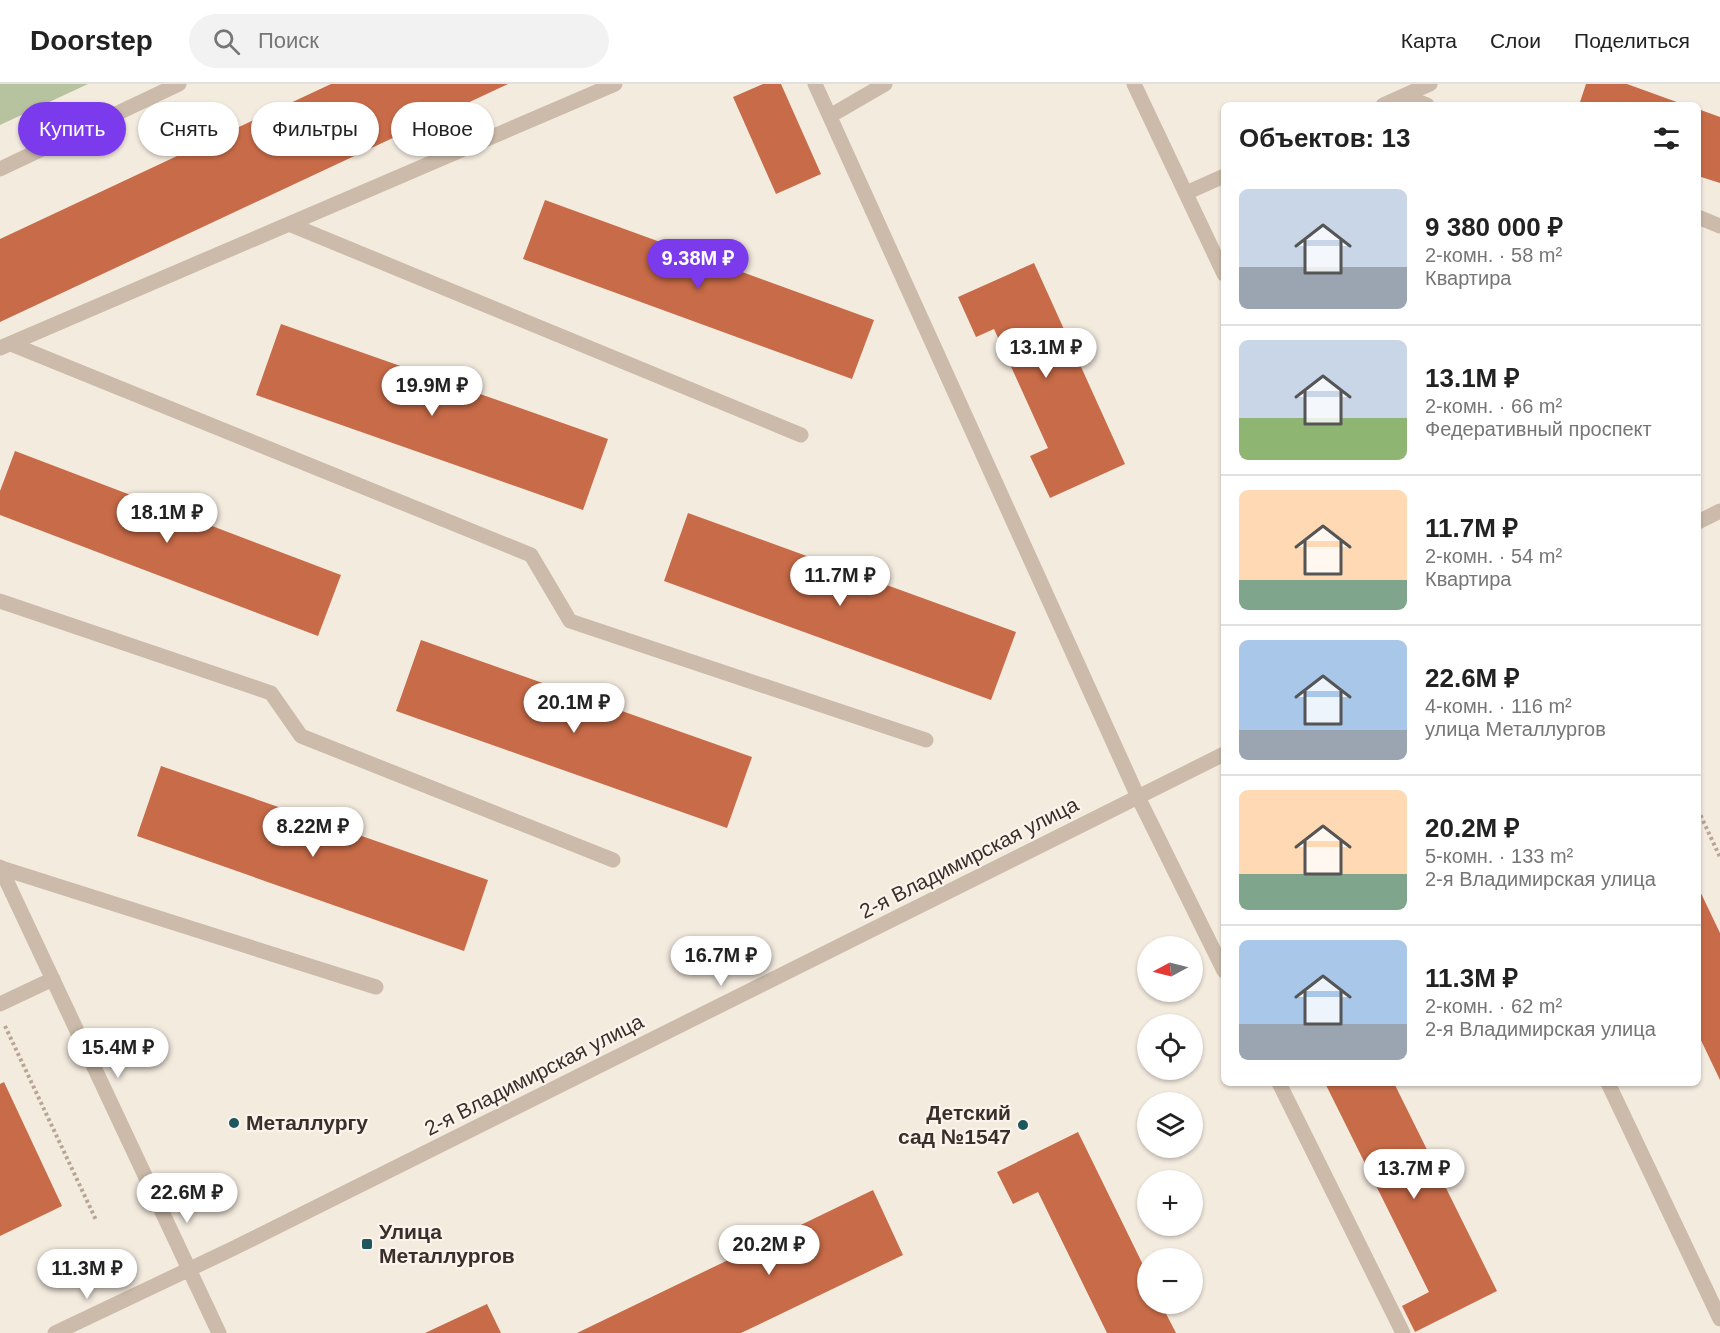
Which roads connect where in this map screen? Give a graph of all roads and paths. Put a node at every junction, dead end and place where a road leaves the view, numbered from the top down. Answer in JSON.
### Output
{"nodes":[{"id":1,"x":179,"y":84,"type":"edge"},
{"id":2,"x":615,"y":84,"type":"edge"},
{"id":3,"x":815,"y":84,"type":"edge"},
{"id":4,"x":885,"y":84,"type":"edge"},
{"id":5,"x":1134,"y":84,"type":"edge"},
{"id":6,"x":1430,"y":84,"type":"edge"},
{"id":7,"x":1404,"y":96,"type":"junction"},
{"id":8,"x":1390,"y":102,"type":"edge"},
{"id":9,"x":1419,"y":102,"type":"edge"},
{"id":10,"x":830,"y":116,"type":"junction"},
{"id":11,"x":0,"y":169,"type":"edge"},
{"id":12,"x":1221,"y":177,"type":"edge"},
{"id":13,"x":1186,"y":193,"type":"junction"},
{"id":14,"x":1701,"y":218,"type":"edge"},
{"id":15,"x":289,"y":224,"type":"junction"},
{"id":16,"x":1720,"y":226,"type":"edge"},
{"id":17,"x":1221,"y":268,"type":"edge"},
{"id":18,"x":6,"y":346,"type":"edge"},
{"id":19,"x":801,"y":435,"type":"dead end"},
{"id":20,"x":1720,"y":511,"type":"edge"},
{"id":21,"x":1701,"y":520,"type":"edge"},
{"id":22,"x":0,"y":601,"type":"edge"},
{"id":23,"x":926,"y":740,"type":"dead end"},
{"id":24,"x":1221,"y":756,"type":"edge"},
{"id":25,"x":1138,"y":797,"type":"junction"},
{"id":26,"x":1701,"y":816,"type":"edge"},
{"id":27,"x":1720,"y":856,"type":"edge"},
{"id":28,"x":613,"y":860,"type":"dead end"},
{"id":29,"x":0,"y":867,"type":"edge"},
{"id":30,"x":1221,"y":965,"type":"edge"},
{"id":31,"x":53,"y":979,"type":"junction"},
{"id":32,"x":376,"y":987,"type":"dead end"},
{"id":33,"x":0,"y":1004,"type":"edge"},
{"id":34,"x":5,"y":1026,"type":"dead end"},
{"id":35,"x":1280,"y":1086,"type":"edge"},
{"id":36,"x":1609,"y":1086,"type":"edge"},
{"id":37,"x":96,"y":1220,"type":"dead end"},
{"id":38,"x":190,"y":1270,"type":"junction"},
{"id":39,"x":1720,"y":1319,"type":"edge"},
{"id":40,"x":55,"y":1333,"type":"edge"},
{"id":41,"x":219,"y":1333,"type":"edge"},
{"id":42,"x":1403,"y":1333,"type":"edge"}],
"edges":[{"from":1,"to":11,"type":"street"},
{"from":2,"to":15,"type":"street"},
{"from":3,"to":10,"type":"street"},
{"from":4,"to":10,"type":"street"},
{"from":5,"to":13,"type":"street"},
{"from":6,"to":7,"type":"street"},
{"from":7,"to":8,"type":"street"},
{"from":7,"to":9,"type":"street"},
{"from":10,"to":25,"type":"street"},
{"from":12,"to":13,"type":"street"},
{"from":13,"to":17,"type":"street"},
{"from":14,"to":16,"type":"street"},
{"from":15,"to":18,"type":"street"},
{"from":15,"to":19,"type":"street"},
{"from":18,"to":23,"type":"street"},
{"from":20,"to":21,"type":"street"},
{"from":22,"to":28,"type":"street"},
{"from":24,"to":25,"type":"street","name":"2-я Владимирская улица"},
{"from":25,"to":30,"type":"street"},
{"from":25,"to":38,"type":"street","name":"2-я Владимирская улица"},
{"from":26,"to":27,"type":"path"},
{"from":29,"to":31,"type":"street"},
{"from":29,"to":32,"type":"street"},
{"from":31,"to":33,"type":"street"},
{"from":31,"to":38,"type":"street"},
{"from":34,"to":37,"type":"path"},
{"from":35,"to":42,"type":"street"},
{"from":36,"to":39,"type":"street"},
{"from":38,"to":40,"type":"street","name":"2-я Владимирская улица"},
{"from":38,"to":41,"type":"street"}]}
